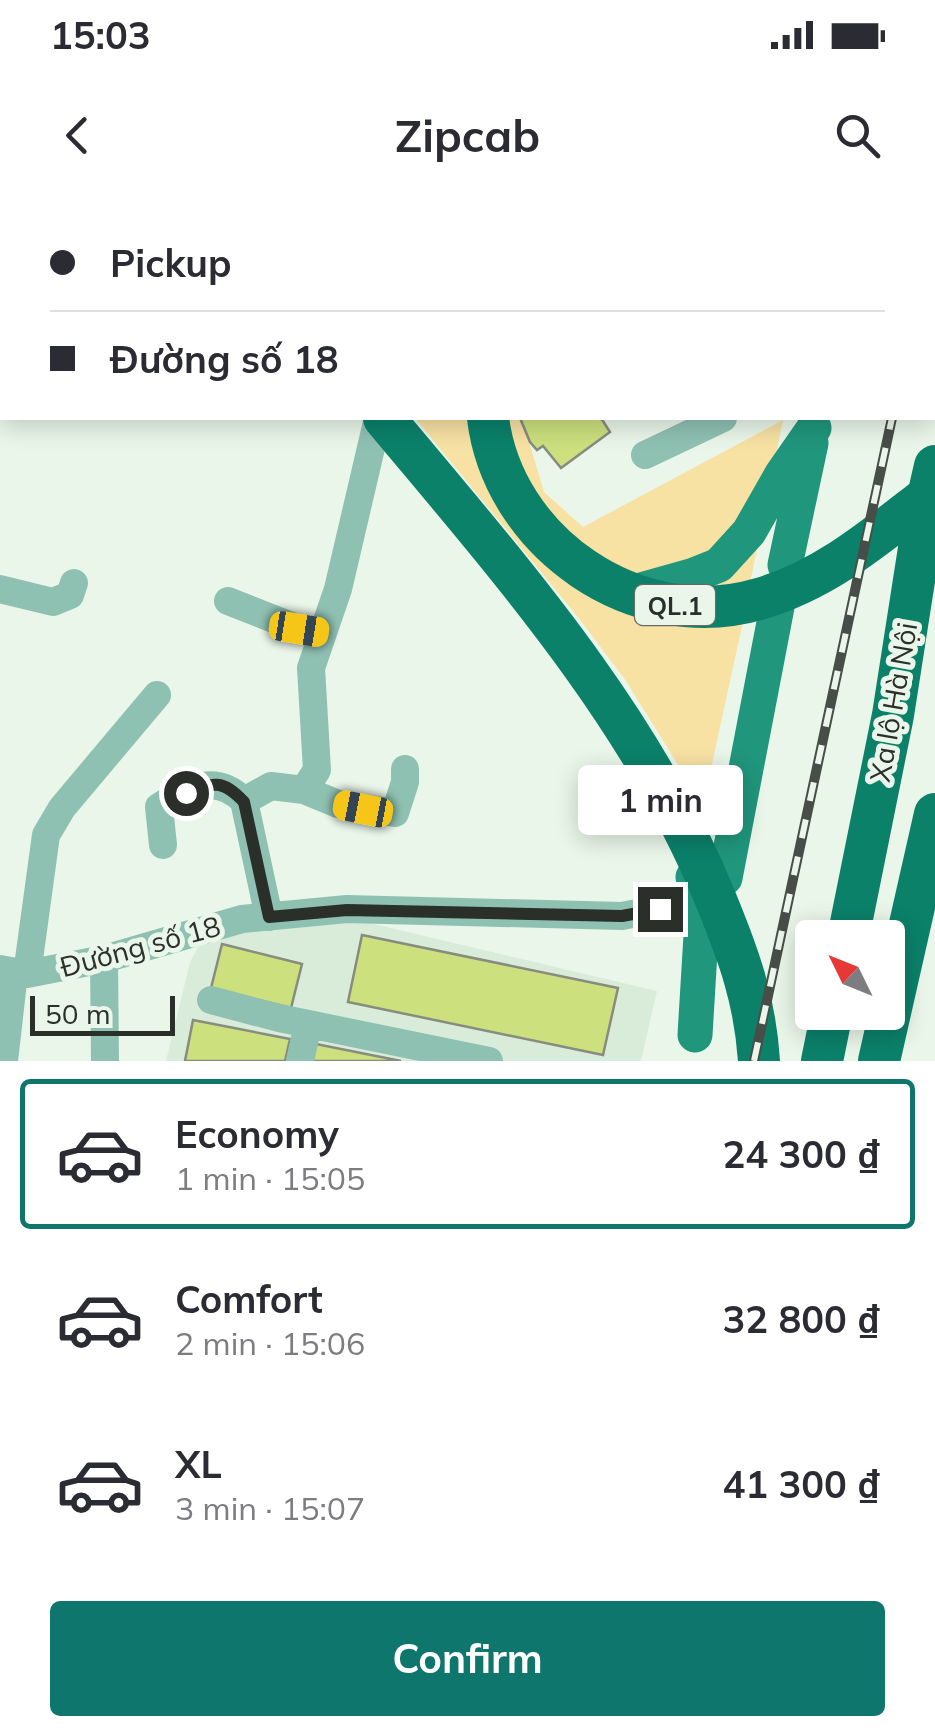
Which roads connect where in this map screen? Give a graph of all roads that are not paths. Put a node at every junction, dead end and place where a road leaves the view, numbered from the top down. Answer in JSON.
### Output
{"nodes":[{"id":1,"x":380,"y":420,"type":"edge"},
{"id":2,"x":383,"y":420,"type":"edge"},
{"id":3,"x":405,"y":420,"type":"edge"},
{"id":4,"x":488,"y":420,"type":"edge"},
{"id":5,"x":718,"y":420,"type":"edge"},
{"id":6,"x":814,"y":423,"type":"edge"},
{"id":7,"x":645,"y":454,"type":"dead end"},
{"id":8,"x":932,"y":481,"type":"edge"},
{"id":9,"x":785,"y":565,"type":"dead end"},
{"id":10,"x":74,"y":583,"type":"dead end"},
{"id":11,"x":0,"y":589,"type":"edge"},
{"id":12,"x":630,"y":593,"type":"junction"},
{"id":13,"x":228,"y":602,"type":"dead end"},
{"id":14,"x":777,"y":607,"type":"dead end"},
{"id":15,"x":323,"y":633,"type":"junction"},
{"id":16,"x":157,"y":696,"type":"dead end"},
{"id":17,"x":405,"y":769,"type":"dead end"},
{"id":18,"x":304,"y":790,"type":"junction"},
{"id":19,"x":244,"y":802,"type":"junction"},
{"id":20,"x":935,"y":814,"type":"edge"},
{"id":21,"x":163,"y":844,"type":"dead end"},
{"id":22,"x":708,"y":881,"type":"junction"},
{"id":23,"x":269,"y":917,"type":"junction"},
{"id":24,"x":852,"y":920,"type":"edge"},
{"id":25,"x":712,"y":946,"type":"dead end"},
{"id":26,"x":104,"y":959,"type":"junction"},
{"id":27,"x":13,"y":972,"type":"edge"},
{"id":28,"x":210,"y":1000,"type":"dead end"},
{"id":29,"x":308,"y":1024,"type":"junction"},
{"id":30,"x":828,"y":1030,"type":"edge"},
{"id":31,"x":692,"y":1048,"type":"edge"},
{"id":32,"x":4,"y":1061,"type":"edge"},
{"id":33,"x":105,"y":1061,"type":"edge"},
{"id":34,"x":300,"y":1061,"type":"edge"},
{"id":35,"x":489,"y":1061,"type":"edge"},
{"id":36,"x":759,"y":1061,"type":"edge"},
{"id":37,"x":822,"y":1061,"type":"edge"},
{"id":38,"x":879,"y":1061,"type":"edge"}],
"edges":[{"from":1,"to":15,"type":"street"},
{"from":2,"to":22,"type":"highway"},
{"from":3,"to":22,"type":"highway"},
{"from":4,"to":12,"type":"highway","number":"QL.1"},
{"from":5,"to":7,"type":"street"},
{"from":6,"to":9,"type":"main road"},
{"from":6,"to":12,"type":"main road"},
{"from":8,"to":12,"type":"highway","number":"QL.1"},
{"from":8,"to":24,"type":"highway","name":"Xa lộ Hà Nội"},
{"from":10,"to":11,"type":"street"},
{"from":13,"to":15,"type":"street"},
{"from":14,"to":22,"type":"main road"},
{"from":15,"to":18,"type":"street"},
{"from":16,"to":27,"type":"street"},
{"from":17,"to":18,"type":"street"},
{"from":18,"to":19,"type":"street"},
{"from":19,"to":21,"type":"street"},
{"from":19,"to":23,"type":"street"},
{"from":20,"to":38,"type":"highway"},
{"from":22,"to":23,"type":"street","name":"Đường số 18"},
{"from":22,"to":31,"type":"main road"},
{"from":22,"to":36,"type":"highway"},
{"from":23,"to":26,"type":"street","name":"Đường số 18"},
{"from":25,"to":31,"type":"main road"},
{"from":26,"to":27,"type":"street","name":"Đường số 18"},
{"from":26,"to":33,"type":"street"},
{"from":27,"to":32,"type":"street"},
{"from":28,"to":29,"type":"street"},
{"from":29,"to":34,"type":"street"},
{"from":29,"to":35,"type":"street"},
{"from":30,"to":37,"type":"highway"}]}
